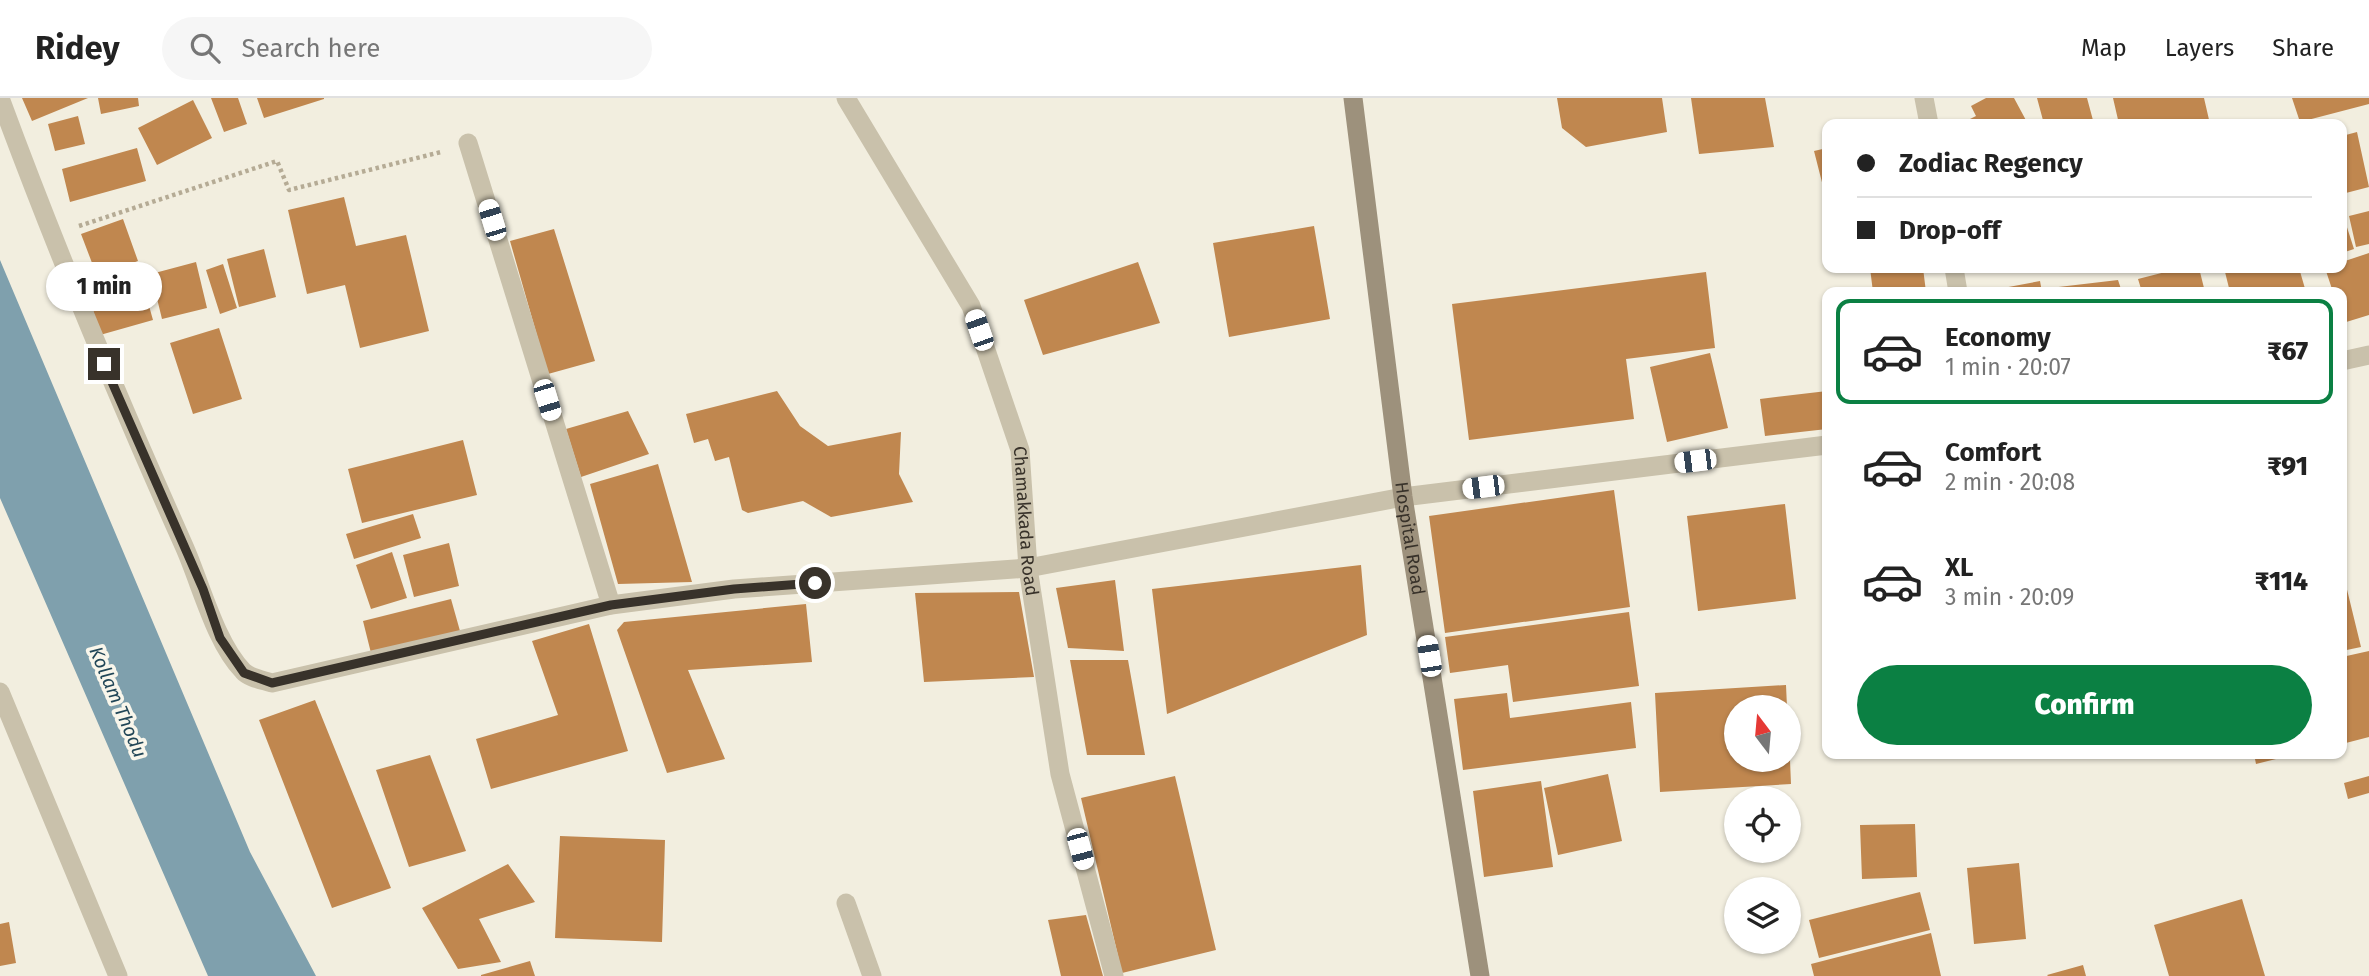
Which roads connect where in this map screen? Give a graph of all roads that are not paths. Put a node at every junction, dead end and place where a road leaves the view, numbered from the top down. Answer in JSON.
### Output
{"nodes":[{"id":1,"x":0,"y":98,"type":"edge"},
{"id":2,"x":846,"y":98,"type":"edge"},
{"id":3,"x":1353,"y":98,"type":"edge"},
{"id":4,"x":1924,"y":98,"type":"edge"},
{"id":5,"x":1928,"y":119,"type":"edge"},
{"id":6,"x":468,"y":143,"type":"road end"},
{"id":7,"x":2369,"y":355,"type":"edge"},
{"id":8,"x":2347,"y":360,"type":"edge"},
{"id":9,"x":1822,"y":446,"type":"edge"},
{"id":10,"x":1403,"y":496,"type":"junction"},
{"id":11,"x":1028,"y":568,"type":"junction"},
{"id":12,"x":611,"y":605,"type":"junction"},
{"id":13,"x":0,"y":692,"type":"edge"},
{"id":14,"x":846,"y":902,"type":"dead end"},
{"id":15,"x":118,"y":976,"type":"edge"},
{"id":16,"x":872,"y":976,"type":"edge"},
{"id":17,"x":1114,"y":976,"type":"edge"},
{"id":18,"x":1480,"y":976,"type":"edge"}],
"edges":[{"from":1,"to":12,"type":"street"},
{"from":2,"to":11,"type":"street","name":"Chamakkada Road"},
{"from":3,"to":10,"type":"main road","name":"Hospital Road"},
{"from":4,"to":5,"type":"street"},
{"from":6,"to":12,"type":"street"},
{"from":7,"to":8,"type":"street"},
{"from":9,"to":10,"type":"street"},
{"from":10,"to":11,"type":"street"},
{"from":10,"to":18,"type":"main road","name":"Hospital Road"},
{"from":11,"to":12,"type":"street"},
{"from":11,"to":17,"type":"street","name":"Chamakkada Road"},
{"from":13,"to":15,"type":"street"},
{"from":14,"to":16,"type":"street"}]}
